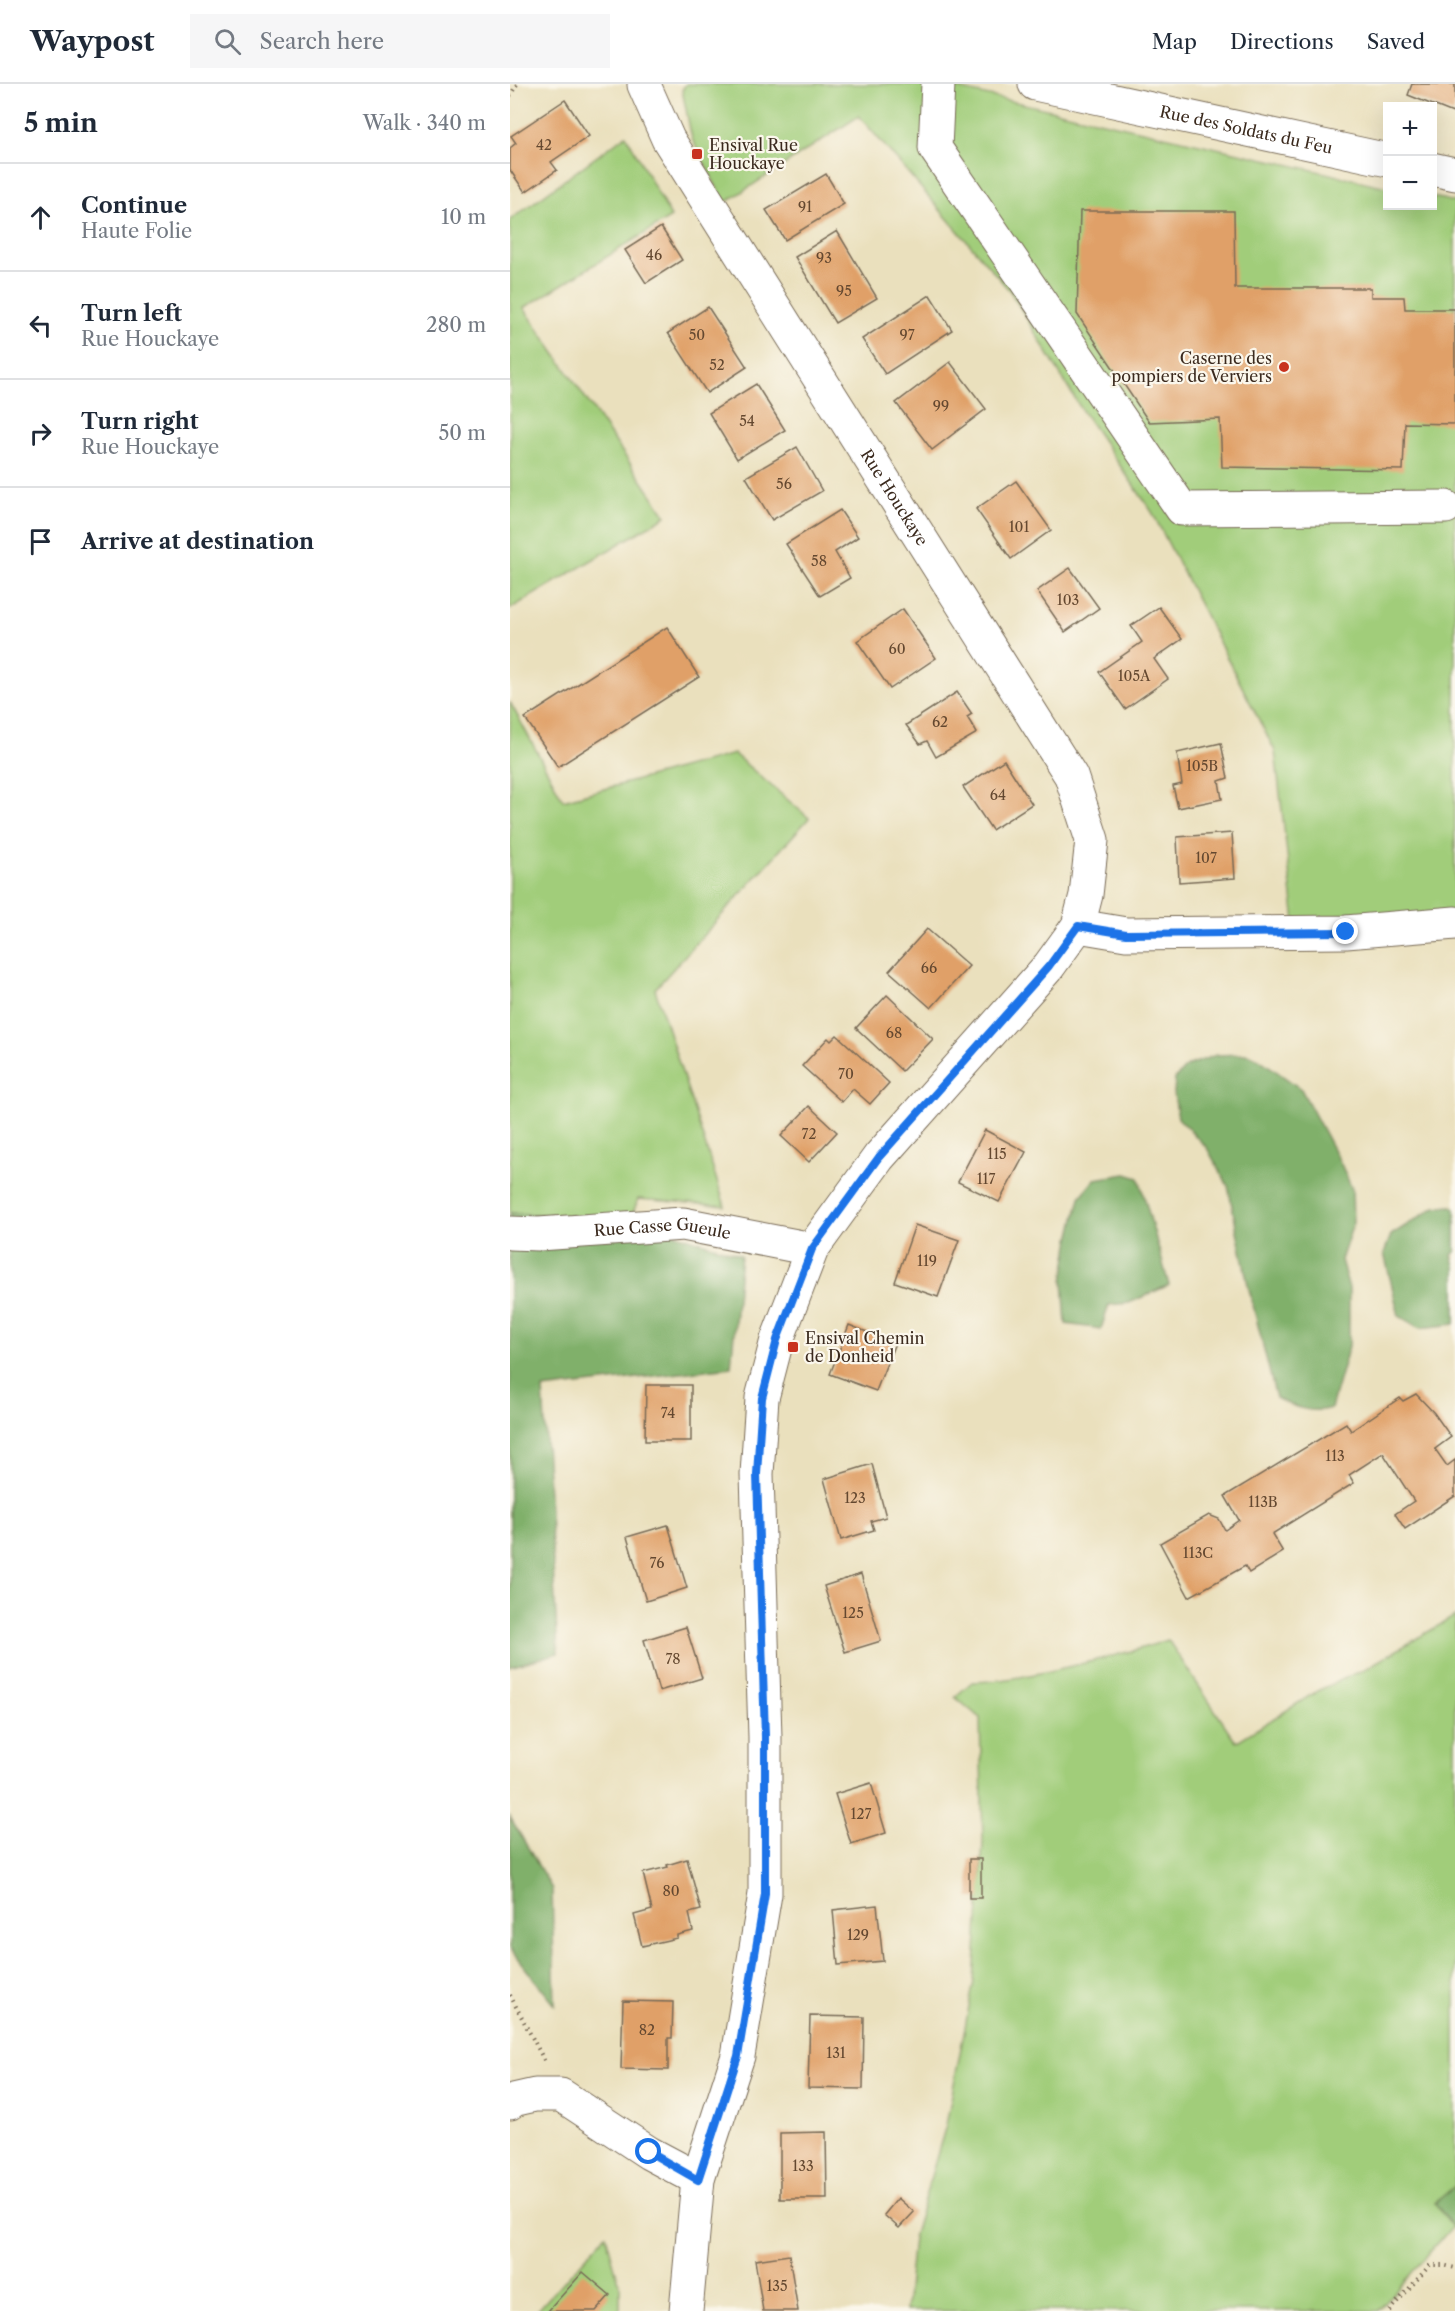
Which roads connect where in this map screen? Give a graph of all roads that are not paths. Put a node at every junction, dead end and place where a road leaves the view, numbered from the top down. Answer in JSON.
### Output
{"nodes":[{"id":1,"x":622,"y":84,"type":"edge"},
{"id":2,"x":645,"y":84,"type":"edge"},
{"id":3,"x":938,"y":84,"type":"edge"},
{"id":4,"x":1035,"y":84,"type":"edge"},
{"id":5,"x":1383,"y":159,"type":"edge"},
{"id":6,"x":1437,"y":170,"type":"edge"},
{"id":7,"x":1455,"y":174,"type":"edge"},
{"id":8,"x":1446,"y":507,"type":"dead end"},
{"id":9,"x":1455,"y":923,"type":"edge"},
{"id":10,"x":1078,"y":926,"type":"junction"},
{"id":11,"x":510,"y":1233,"type":"edge"},
{"id":12,"x":812,"y":1249,"type":"junction"},
{"id":13,"x":510,"y":2103,"type":"edge"},
{"id":14,"x":698,"y":2180,"type":"junction"},
{"id":15,"x":686,"y":2311,"type":"edge"}],
"edges":[{"from":1,"to":2,"type":"street"},
{"from":2,"to":10,"type":"street","name":"Rue Houckaye"},
{"from":3,"to":8,"type":"street"},
{"from":4,"to":5,"type":"street","name":"Rue des Soldats du Feu"},
{"from":6,"to":7,"type":"street"},
{"from":9,"to":10,"type":"street"},
{"from":10,"to":12,"type":"street","name":"Rue Houckaye"},
{"from":11,"to":12,"type":"street","name":"Rue Casse Gueule"},
{"from":12,"to":14,"type":"street","name":"Rue Houckaye"},
{"from":13,"to":14,"type":"street"},
{"from":14,"to":15,"type":"street","name":"Rue Houckaye"}]}
